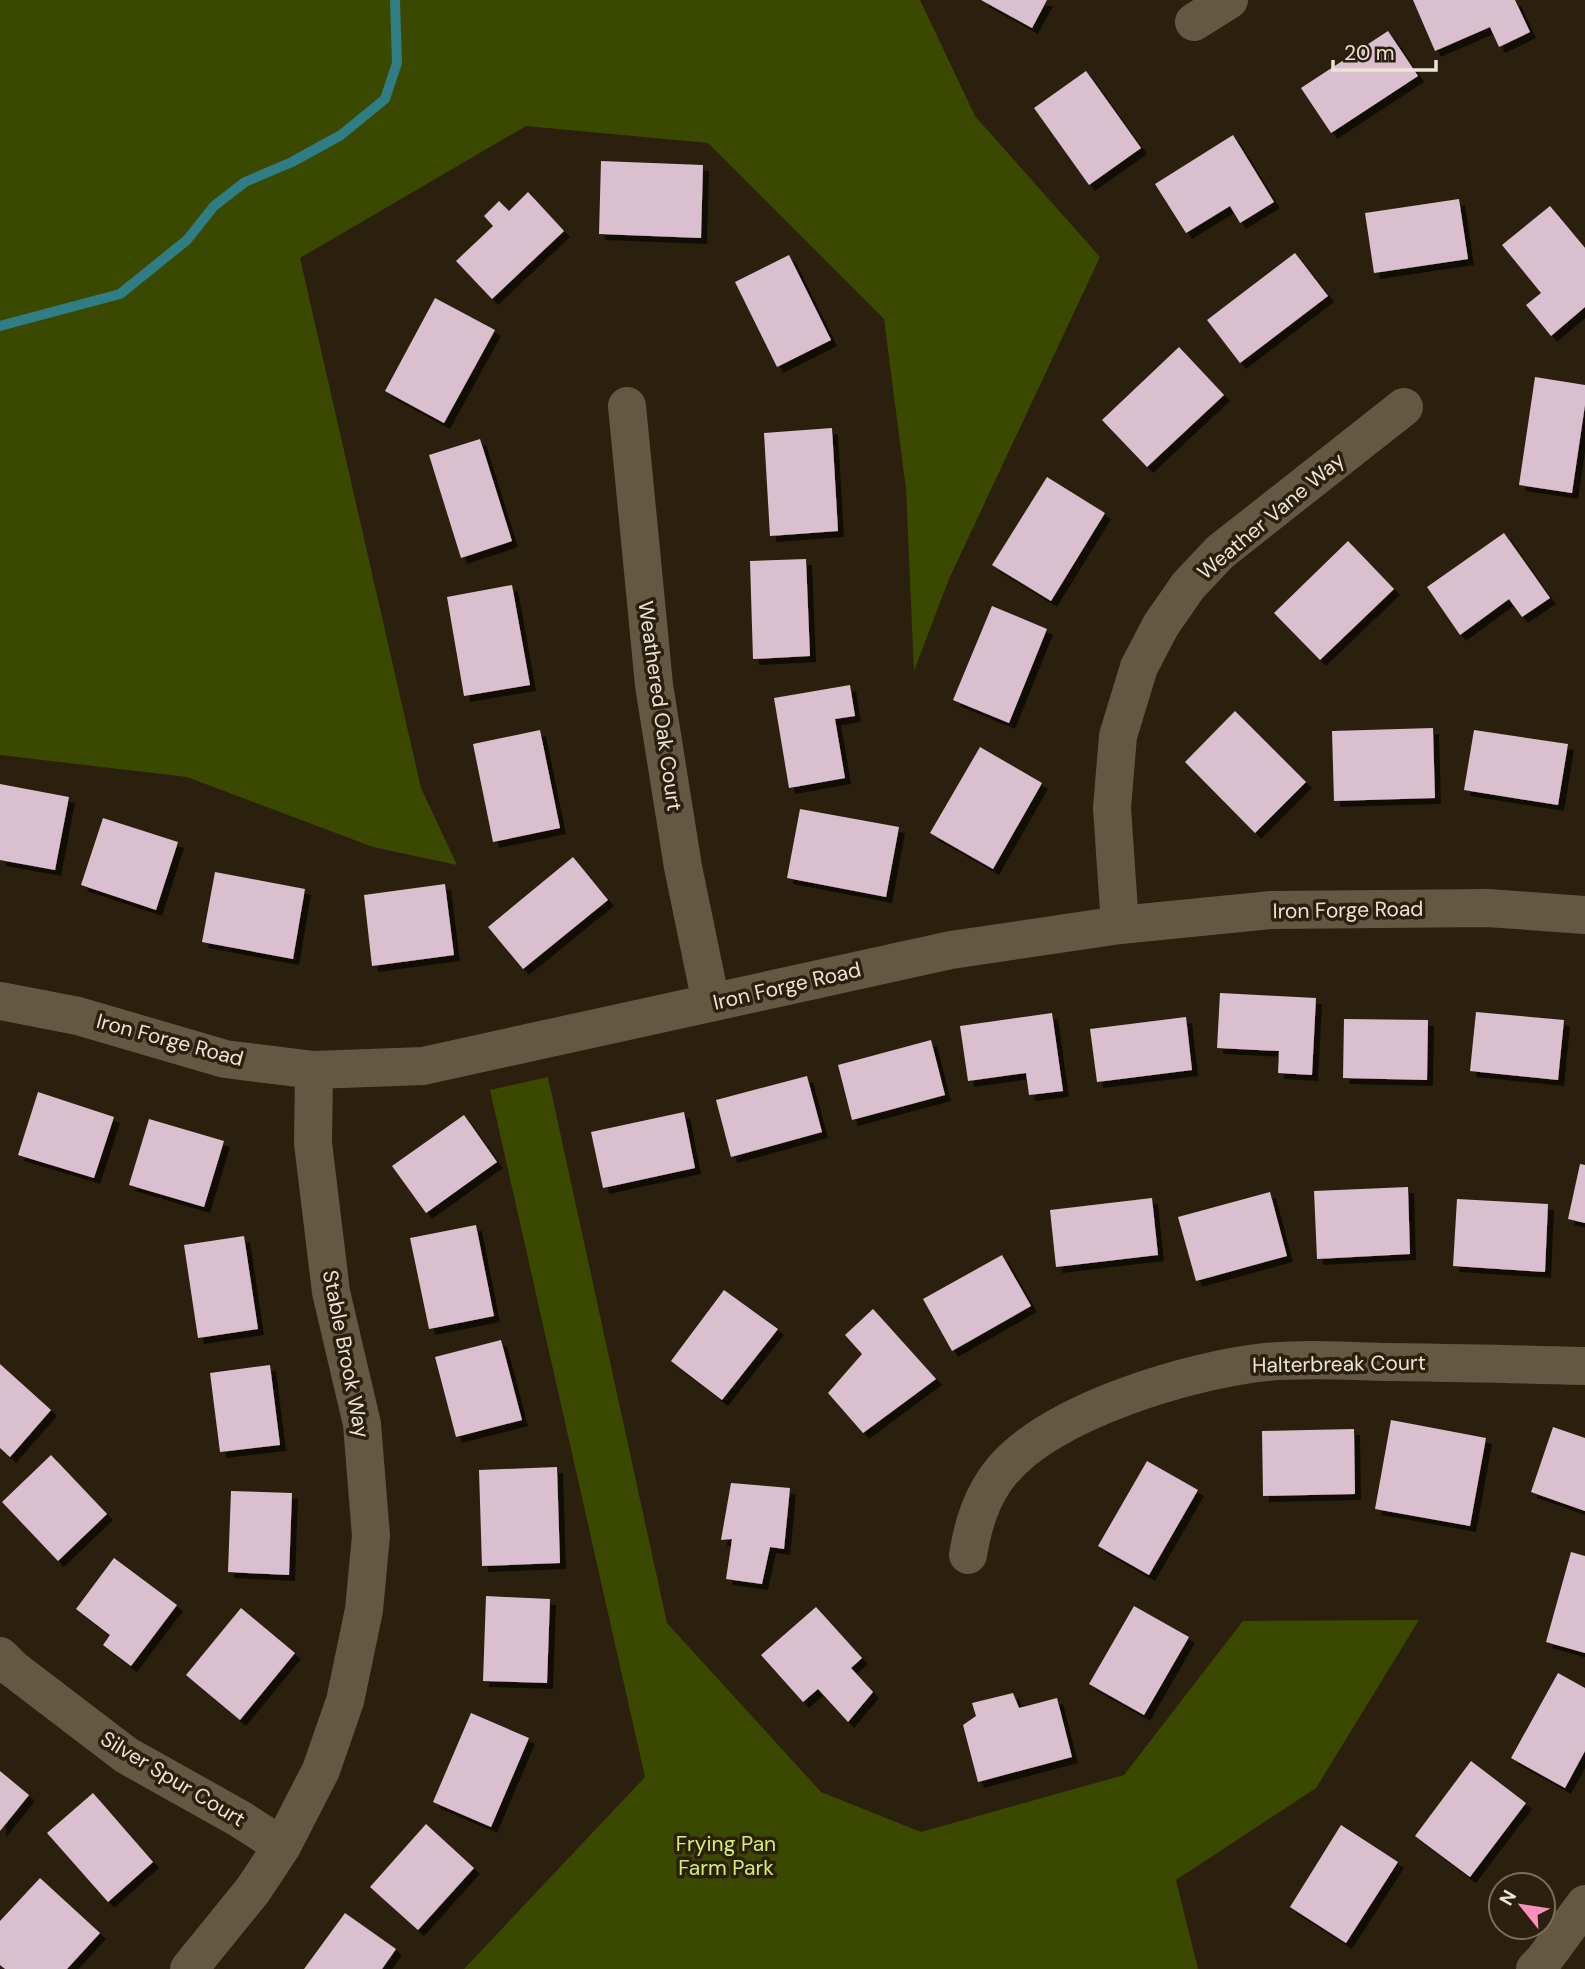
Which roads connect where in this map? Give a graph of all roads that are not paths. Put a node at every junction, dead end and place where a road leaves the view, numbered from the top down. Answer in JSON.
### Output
{"nodes":[{"id":1,"x":1229,"y":0,"type":"edge"},
{"id":2,"x":1194,"y":22,"type":"dead end"},
{"id":3,"x":628,"y":407,"type":"dead end"},
{"id":4,"x":1404,"y":407,"type":"dead end"},
{"id":5,"x":1585,"y":915,"type":"edge"},
{"id":6,"x":1120,"y":925,"type":"junction"},
{"id":7,"x":0,"y":1001,"type":"edge"},
{"id":8,"x":711,"y":1003,"type":"junction"},
{"id":9,"x":314,"y":1070,"type":"junction"},
{"id":10,"x":1585,"y":1366,"type":"edge"},
{"id":11,"x":968,"y":1555,"type":"dead end"},
{"id":12,"x":0,"y":1656,"type":"edge"},
{"id":13,"x":282,"y":1846,"type":"junction"},
{"id":14,"x":1585,"y":1904,"type":"edge"},
{"id":15,"x":189,"y":1969,"type":"edge"},
{"id":16,"x":1535,"y":1969,"type":"edge"}],
"edges":[{"from":1,"to":2,"type":"street"},
{"from":3,"to":8,"type":"street","name":"Weathered Oak Court"},
{"from":4,"to":6,"type":"street","name":"Weather Vane Way"},
{"from":5,"to":6,"type":"street","name":"Iron Forge Road"},
{"from":6,"to":8,"type":"street","name":"Iron Forge Road"},
{"from":7,"to":9,"type":"street","name":"Iron Forge Road"},
{"from":8,"to":9,"type":"street","name":"Iron Forge Road"},
{"from":9,"to":13,"type":"street","name":"Stable Brook Way"},
{"from":10,"to":11,"type":"street","name":"Halterbreak Court"},
{"from":12,"to":13,"type":"street","name":"Silver Spur Court"},
{"from":13,"to":15,"type":"street","name":"Stable Brook Way"},
{"from":14,"to":16,"type":"street"}]}
